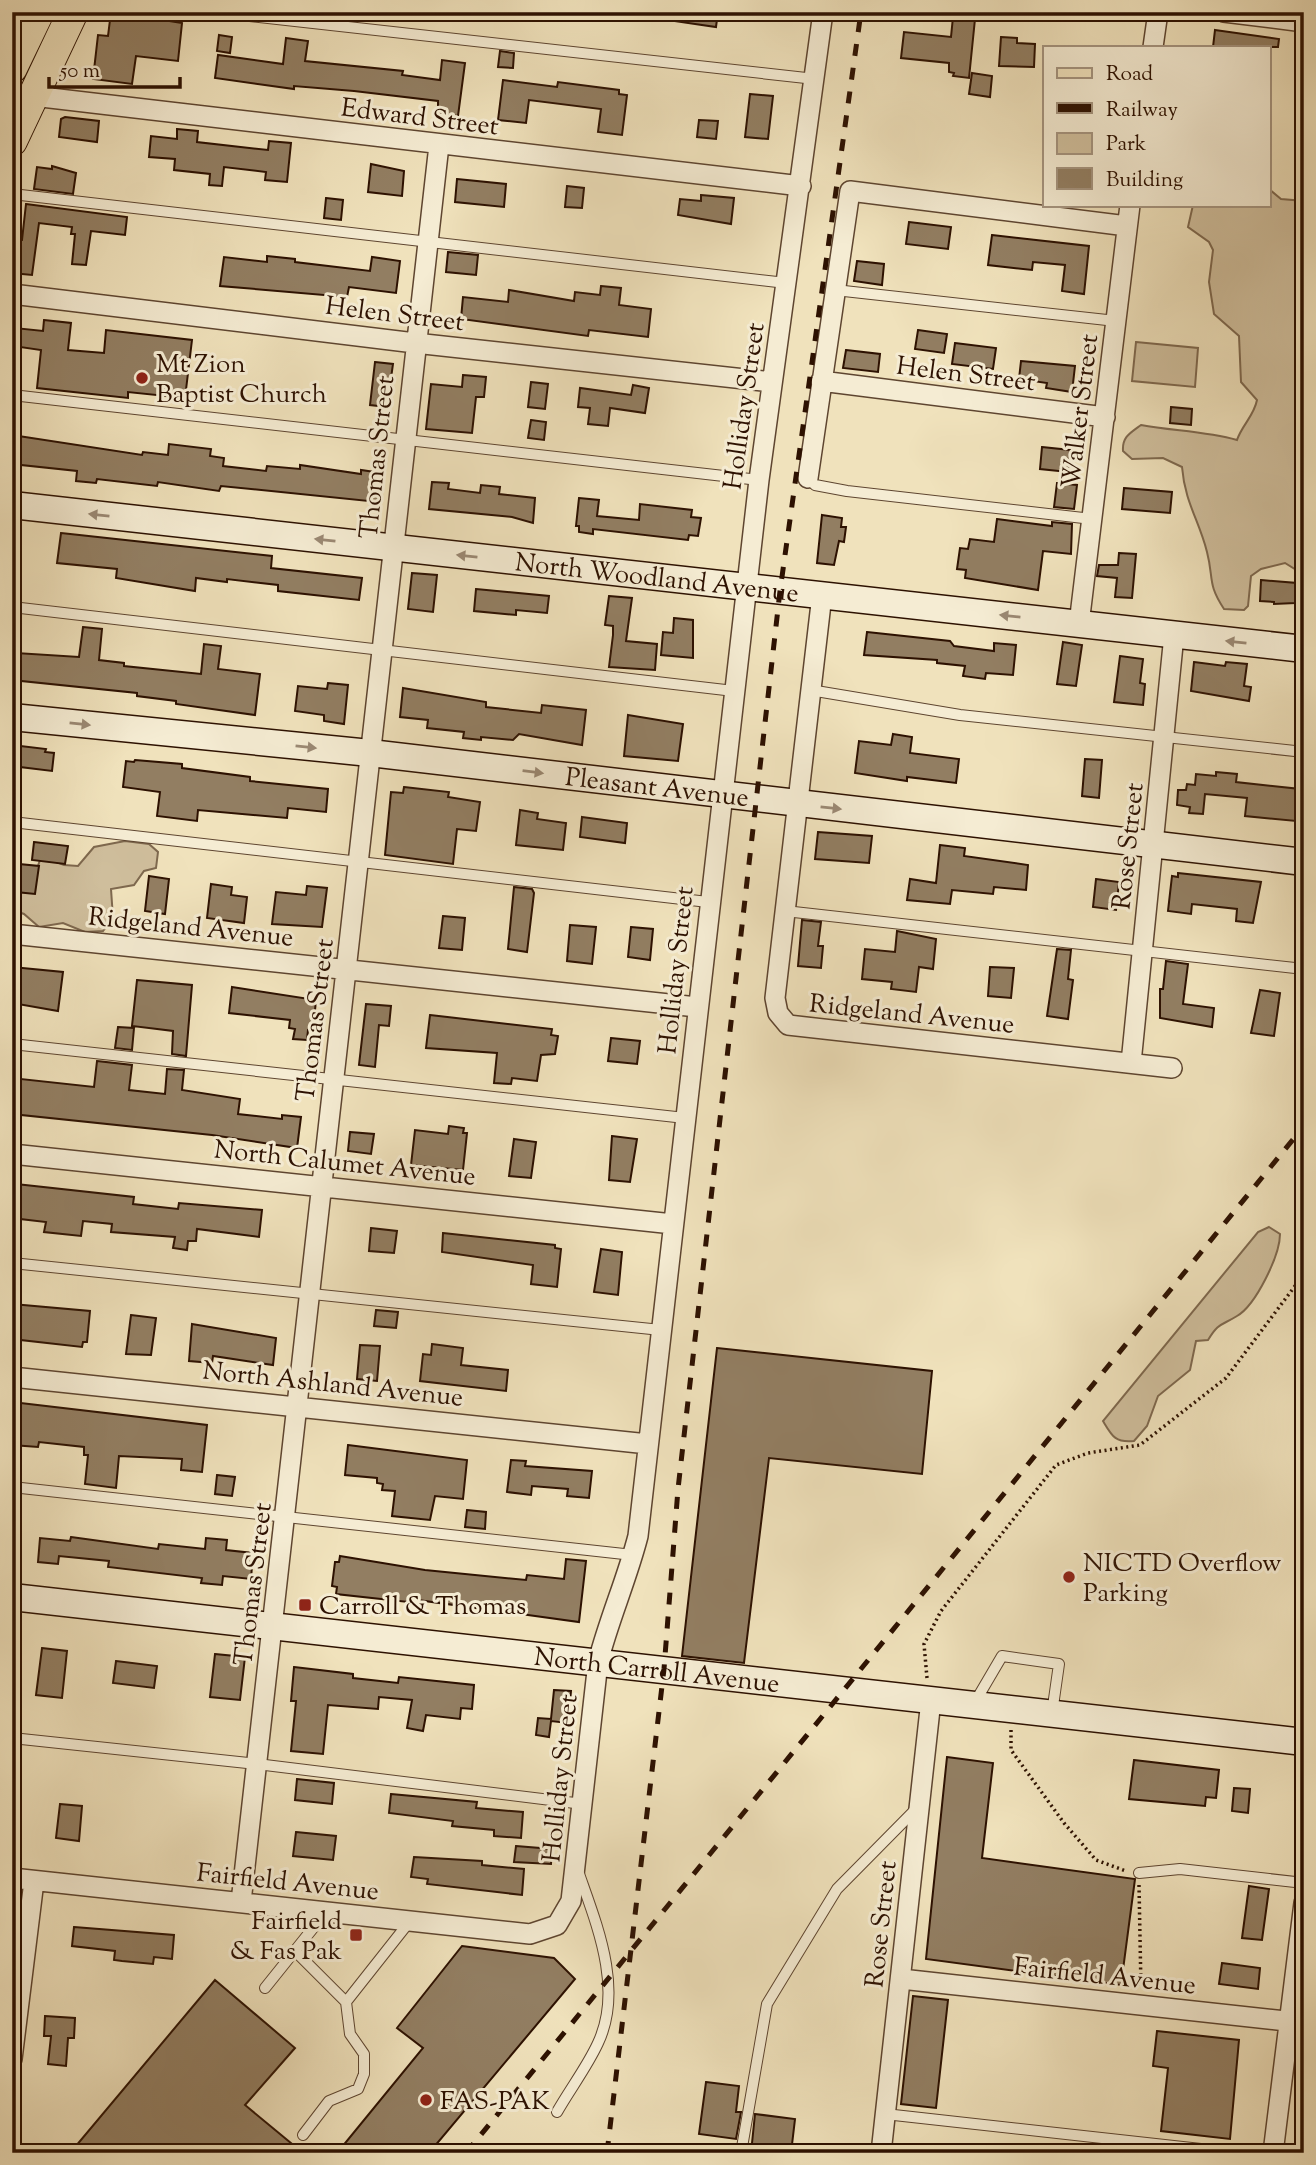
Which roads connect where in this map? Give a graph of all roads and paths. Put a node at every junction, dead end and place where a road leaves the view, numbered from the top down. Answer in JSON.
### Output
{"nodes":[{"id":1,"x":38,"y":12,"type":"edge"},
{"id":2,"x":73,"y":12,"type":"edge"},
{"id":3,"x":213,"y":12,"type":"edge"},
{"id":4,"x":823,"y":12,"type":"edge"},
{"id":5,"x":1158,"y":12,"type":"edge"},
{"id":6,"x":1224,"y":12,"type":"edge"},
{"id":7,"x":1304,"y":22,"type":"edge"},
{"id":8,"x":1153,"y":46,"type":"edge"},
{"id":9,"x":14,"y":61,"type":"edge"},
{"id":10,"x":815,"y":79,"type":"junction"},
{"id":11,"x":33,"y":96,"type":"junction"},
{"id":12,"x":12,"y":141,"type":"edge"},
{"id":13,"x":439,"y":145,"type":"junction"},
{"id":14,"x":801,"y":186,"type":"junction"},
{"id":15,"x":12,"y":194,"type":"edge"},
{"id":16,"x":1130,"y":206,"type":"edge"},
{"id":17,"x":1127,"y":226,"type":"junction"},
{"id":18,"x":427,"y":243,"type":"junction"},
{"id":19,"x":787,"y":283,"type":"junction"},
{"id":20,"x":835,"y":290,"type":"junction"},
{"id":21,"x":12,"y":293,"type":"edge"},
{"id":22,"x":1116,"y":321,"type":"junction"},
{"id":23,"x":415,"y":343,"type":"junction"},
{"id":24,"x":821,"y":381,"type":"junction"},
{"id":25,"x":772,"y":382,"type":"junction"},
{"id":26,"x":12,"y":395,"type":"edge"},
{"id":27,"x":1105,"y":417,"type":"junction"},
{"id":28,"x":405,"y":441,"type":"junction"},
{"id":29,"x":808,"y":478,"type":"joint"},
{"id":30,"x":759,"y":480,"type":"junction"},
{"id":31,"x":12,"y":505,"type":"edge"},
{"id":32,"x":1092,"y":519,"type":"junction"},
{"id":33,"x":393,"y":547,"type":"junction"},
{"id":34,"x":746,"y":587,"type":"junction"},
{"id":35,"x":822,"y":595,"type":"junction"},
{"id":36,"x":12,"y":607,"type":"edge"},
{"id":37,"x":1079,"y":624,"type":"junction"},
{"id":38,"x":1174,"y":635,"type":"junction"},
{"id":39,"x":382,"y":648,"type":"junction"},
{"id":40,"x":1304,"y":649,"type":"edge"},
{"id":41,"x":810,"y":690,"type":"junction"},
{"id":42,"x":734,"y":691,"type":"junction"},
{"id":43,"x":12,"y":717,"type":"edge"},
{"id":44,"x":1164,"y":738,"type":"junction"},
{"id":45,"x":1304,"y":752,"type":"edge"},
{"id":46,"x":370,"y":753,"type":"junction"},
{"id":47,"x":722,"y":794,"type":"junction"},
{"id":48,"x":797,"y":804,"type":"junction"},
{"id":49,"x":12,"y":822,"type":"edge"},
{"id":50,"x":1153,"y":844,"type":"junction"},
{"id":51,"x":358,"y":860,"type":"junction"},
{"id":52,"x":1304,"y":862,"type":"edge"},
{"id":53,"x":709,"y":902,"type":"junction"},
{"id":54,"x":785,"y":911,"type":"junction"},
{"id":55,"x":12,"y":934,"type":"edge"},
{"id":56,"x":1143,"y":950,"type":"junction"},
{"id":57,"x":346,"y":969,"type":"junction"},
{"id":58,"x":1304,"y":970,"type":"edge"},
{"id":59,"x":697,"y":1007,"type":"junction"},
{"id":60,"x":12,"y":1044,"type":"edge"},
{"id":61,"x":1131,"y":1063,"type":"junction"},
{"id":62,"x":1172,"y":1068,"type":"dead end"},
{"id":63,"x":333,"y":1078,"type":"junction"},
{"id":64,"x":685,"y":1118,"type":"junction"},
{"id":65,"x":12,"y":1154,"type":"edge"},
{"id":66,"x":321,"y":1185,"type":"junction"},
{"id":67,"x":673,"y":1224,"type":"junction"},
{"id":68,"x":12,"y":1263,"type":"edge"},
{"id":69,"x":1304,"y":1274,"type":"edge"},
{"id":70,"x":310,"y":1296,"type":"junction"},
{"id":71,"x":661,"y":1330,"type":"junction"},
{"id":72,"x":12,"y":1377,"type":"edge"},
{"id":73,"x":299,"y":1406,"type":"junction"},
{"id":74,"x":648,"y":1444,"type":"junction"},
{"id":75,"x":12,"y":1487,"type":"edge"},
{"id":76,"x":286,"y":1519,"type":"junction"},
{"id":77,"x":633,"y":1555,"type":"junction"},
{"id":78,"x":12,"y":1597,"type":"edge"},
{"id":79,"x":273,"y":1628,"type":"junction"},
{"id":80,"x":598,"y":1662,"type":"junction"},
{"id":81,"x":931,"y":1700,"type":"junction"},
{"id":82,"x":973,"y":1705,"type":"junction"},
{"id":83,"x":1014,"y":1709,"type":"junction"},
{"id":84,"x":1052,"y":1714,"type":"junction"},
{"id":85,"x":12,"y":1738,"type":"edge"},
{"id":86,"x":1304,"y":1742,"type":"edge"},
{"id":87,"x":257,"y":1764,"type":"junction"},
{"id":88,"x":583,"y":1804,"type":"junction"},
{"id":89,"x":920,"y":1805,"type":"junction"},
{"id":90,"x":576,"y":1863,"type":"junction"},
{"id":91,"x":1139,"y":1873,"type":"junction"},
{"id":92,"x":12,"y":1878,"type":"edge"},
{"id":93,"x":34,"y":1881,"type":"junction"},
{"id":94,"x":1304,"y":1883,"type":"edge"},
{"id":95,"x":241,"y":1902,"type":"junction"},
{"id":96,"x":1304,"y":1903,"type":"edge"},
{"id":97,"x":326,"y":1911,"type":"junction"},
{"id":98,"x":410,"y":1921,"type":"junction"},
{"id":99,"x":557,"y":1925,"type":"joint"},
{"id":100,"x":295,"y":1951,"type":"junction"},
{"id":101,"x":901,"y":1979,"type":"junction"},
{"id":102,"x":265,"y":1988,"type":"dead end"},
{"id":103,"x":346,"y":2002,"type":"junction"},
{"id":104,"x":1140,"y":2005,"type":"junction"},
{"id":105,"x":1297,"y":2022,"type":"edge"},
{"id":106,"x":12,"y":2059,"type":"edge"},
{"id":107,"x":557,"y":2112,"type":"dead end"},
{"id":108,"x":885,"y":2114,"type":"junction"},
{"id":109,"x":303,"y":2135,"type":"dead end"},
{"id":110,"x":741,"y":2153,"type":"edge"},
{"id":111,"x":881,"y":2153,"type":"edge"},
{"id":112,"x":1237,"y":2153,"type":"edge"},
{"id":113,"x":1273,"y":2153,"type":"edge"}],
"edges":[{"from":1,"to":9,"type":"main road"},
{"from":2,"to":11,"type":"main road"},
{"from":3,"to":10,"type":"lane"},
{"from":4,"to":10,"type":"street","name":"Holliday Street"},
{"from":5,"to":8,"type":"street"},
{"from":6,"to":7,"type":"street"},
{"from":10,"to":14,"type":"street","name":"Holliday Street"},
{"from":11,"to":12,"type":"main road"},
{"from":11,"to":13,"type":"street","name":"Edward Street"},
{"from":13,"to":14,"type":"street","name":"Edward Street"},
{"from":13,"to":18,"type":"street","name":"Thomas Street"},
{"from":14,"to":19,"type":"street","name":"Holliday Street"},
{"from":15,"to":18,"type":"lane"},
{"from":16,"to":17,"type":"street","name":"Walker Street"},
{"from":17,"to":20,"type":"street"},
{"from":17,"to":22,"type":"street","name":"Walker Street"},
{"from":18,"to":19,"type":"lane"},
{"from":18,"to":23,"type":"street","name":"Thomas Street"},
{"from":19,"to":25,"type":"street","name":"Holliday Street"},
{"from":20,"to":22,"type":"lane"},
{"from":20,"to":24,"type":"street"},
{"from":21,"to":23,"type":"street","name":"Helen Street"},
{"from":22,"to":27,"type":"street","name":"Walker Street"},
{"from":23,"to":25,"type":"street","name":"Helen Street"},
{"from":23,"to":28,"type":"street","name":"Thomas Street"},
{"from":24,"to":27,"type":"street","name":"Helen Street"},
{"from":24,"to":29,"type":"street"},
{"from":25,"to":30,"type":"street","name":"Holliday Street"},
{"from":26,"to":28,"type":"lane"},
{"from":27,"to":32,"type":"street","name":"Walker Street"},
{"from":28,"to":30,"type":"lane"},
{"from":28,"to":33,"type":"street","name":"Thomas Street"},
{"from":29,"to":32,"type":"lane"},
{"from":30,"to":34,"type":"street","name":"Holliday Street"},
{"from":33,"to":31,"type":"street","name":"North Woodland Avenue","one_way":true},
{"from":32,"to":37,"type":"street","name":"Walker Street"},
{"from":34,"to":33,"type":"street","name":"North Woodland Avenue","one_way":true},
{"from":33,"to":39,"type":"street","name":"Thomas Street"},
{"from":34,"to":35,"type":"street","name":"North Woodland Avenue"},
{"from":34,"to":42,"type":"street","name":"Holliday Street"},
{"from":37,"to":35,"type":"street","name":"North Woodland Avenue","one_way":true},
{"from":35,"to":41,"type":"street","name":"Ridgeland Avenue"},
{"from":36,"to":39,"type":"lane"},
{"from":37,"to":38,"type":"street","name":"North Woodland Avenue"},
{"from":40,"to":38,"type":"street","name":"North Woodland Avenue","one_way":true},
{"from":38,"to":44,"type":"street","name":"Rose Street"},
{"from":39,"to":42,"type":"lane"},
{"from":39,"to":46,"type":"street","name":"Thomas Street"},
{"from":41,"to":44,"type":"lane"},
{"from":41,"to":48,"type":"street","name":"Ridgeland Avenue"},
{"from":42,"to":47,"type":"street","name":"Holliday Street"},
{"from":43,"to":46,"type":"street","name":"Pleasant Avenue","one_way":true},
{"from":44,"to":45,"type":"lane"},
{"from":44,"to":50,"type":"street","name":"Rose Street"},
{"from":46,"to":47,"type":"street","name":"Pleasant Avenue","one_way":true},
{"from":46,"to":51,"type":"street","name":"Thomas Street"},
{"from":47,"to":48,"type":"street","name":"Pleasant Avenue"},
{"from":47,"to":53,"type":"street","name":"Holliday Street"},
{"from":48,"to":50,"type":"street","name":"Pleasant Avenue","one_way":true},
{"from":48,"to":54,"type":"street","name":"Ridgeland Avenue"},
{"from":49,"to":51,"type":"lane"},
{"from":50,"to":52,"type":"street","name":"Pleasant Avenue"},
{"from":50,"to":56,"type":"street","name":"Rose Street"},
{"from":51,"to":53,"type":"lane"},
{"from":51,"to":57,"type":"street","name":"Thomas Street"},
{"from":53,"to":59,"type":"street","name":"Holliday Street"},
{"from":54,"to":56,"type":"lane"},
{"from":54,"to":61,"type":"street","name":"Ridgeland Avenue"},
{"from":55,"to":57,"type":"street","name":"Ridgeland Avenue"},
{"from":56,"to":58,"type":"lane"},
{"from":56,"to":61,"type":"street","name":"Rose Street"},
{"from":57,"to":59,"type":"street","name":"Ridgeland Avenue"},
{"from":57,"to":63,"type":"street","name":"Thomas Street"},
{"from":59,"to":64,"type":"street","name":"Holliday Street"},
{"from":60,"to":63,"type":"lane"},
{"from":61,"to":62,"type":"street","name":"Ridgeland Avenue"},
{"from":63,"to":64,"type":"lane"},
{"from":63,"to":66,"type":"street","name":"Thomas Street"},
{"from":64,"to":67,"type":"street","name":"Holliday Street"},
{"from":65,"to":66,"type":"street","name":"North Calumet Avenue"},
{"from":66,"to":67,"type":"street","name":"North Calumet Avenue"},
{"from":66,"to":70,"type":"street","name":"Thomas Street"},
{"from":67,"to":71,"type":"street","name":"Holliday Street"},
{"from":68,"to":70,"type":"lane"},
{"from":69,"to":81,"type":"path"},
{"from":70,"to":71,"type":"lane"},
{"from":70,"to":73,"type":"street","name":"Thomas Street"},
{"from":71,"to":74,"type":"street","name":"Holliday Street"},
{"from":72,"to":73,"type":"street","name":"North Ashland Avenue"},
{"from":73,"to":74,"type":"street","name":"North Ashland Avenue"},
{"from":73,"to":76,"type":"street","name":"Thomas Street"},
{"from":74,"to":77,"type":"street","name":"Holliday Street"},
{"from":75,"to":76,"type":"lane"},
{"from":76,"to":77,"type":"lane"},
{"from":76,"to":79,"type":"street","name":"Thomas Street"},
{"from":77,"to":80,"type":"street","name":"Holliday Street"},
{"from":78,"to":79,"type":"street","name":"North Carroll Avenue"},
{"from":79,"to":80,"type":"street","name":"North Carroll Avenue"},
{"from":79,"to":87,"type":"street","name":"Thomas Street"},
{"from":80,"to":81,"type":"street","name":"North Carroll Avenue"},
{"from":80,"to":88,"type":"street","name":"Holliday Street"},
{"from":81,"to":82,"type":"street","name":"North Carroll Avenue"},
{"from":81,"to":89,"type":"street","name":"Rose Street"},
{"from":82,"to":83,"type":"street","name":"North Carroll Avenue"},
{"from":82,"to":84,"type":"lane"},
{"from":83,"to":84,"type":"street","name":"North Carroll Avenue"},
{"from":83,"to":91,"type":"path"},
{"from":84,"to":86,"type":"street","name":"North Carroll Avenue"},
{"from":85,"to":87,"type":"lane"},
{"from":87,"to":88,"type":"lane"},
{"from":87,"to":95,"type":"street","name":"Thomas Street"},
{"from":88,"to":90,"type":"street","name":"Holliday Street"},
{"from":89,"to":101,"type":"street","name":"Rose Street"},
{"from":89,"to":110,"type":"lane"},
{"from":90,"to":99,"type":"street","name":"Holliday Street"},
{"from":90,"to":107,"type":"lane"},
{"from":91,"to":94,"type":"lane"},
{"from":91,"to":104,"type":"path"},
{"from":92,"to":93,"type":"street","name":"Fairfield Avenue"},
{"from":93,"to":95,"type":"street","name":"Fairfield Avenue"},
{"from":93,"to":106,"type":"street"},
{"from":95,"to":97,"type":"street","name":"Fairfield Avenue"},
{"from":96,"to":105,"type":"street"},
{"from":97,"to":98,"type":"street","name":"Fairfield Avenue"},
{"from":97,"to":100,"type":"lane"},
{"from":98,"to":99,"type":"street","name":"Fairfield Avenue"},
{"from":98,"to":103,"type":"lane"},
{"from":100,"to":102,"type":"lane"},
{"from":100,"to":103,"type":"lane"},
{"from":101,"to":104,"type":"street","name":"Fairfield Avenue"},
{"from":101,"to":108,"type":"street","name":"Rose Street"},
{"from":103,"to":109,"type":"lane"},
{"from":104,"to":105,"type":"street","name":"Fairfield Avenue"},
{"from":105,"to":113,"type":"street"},
{"from":108,"to":111,"type":"street","name":"Rose Street"},
{"from":108,"to":112,"type":"lane"}]}
